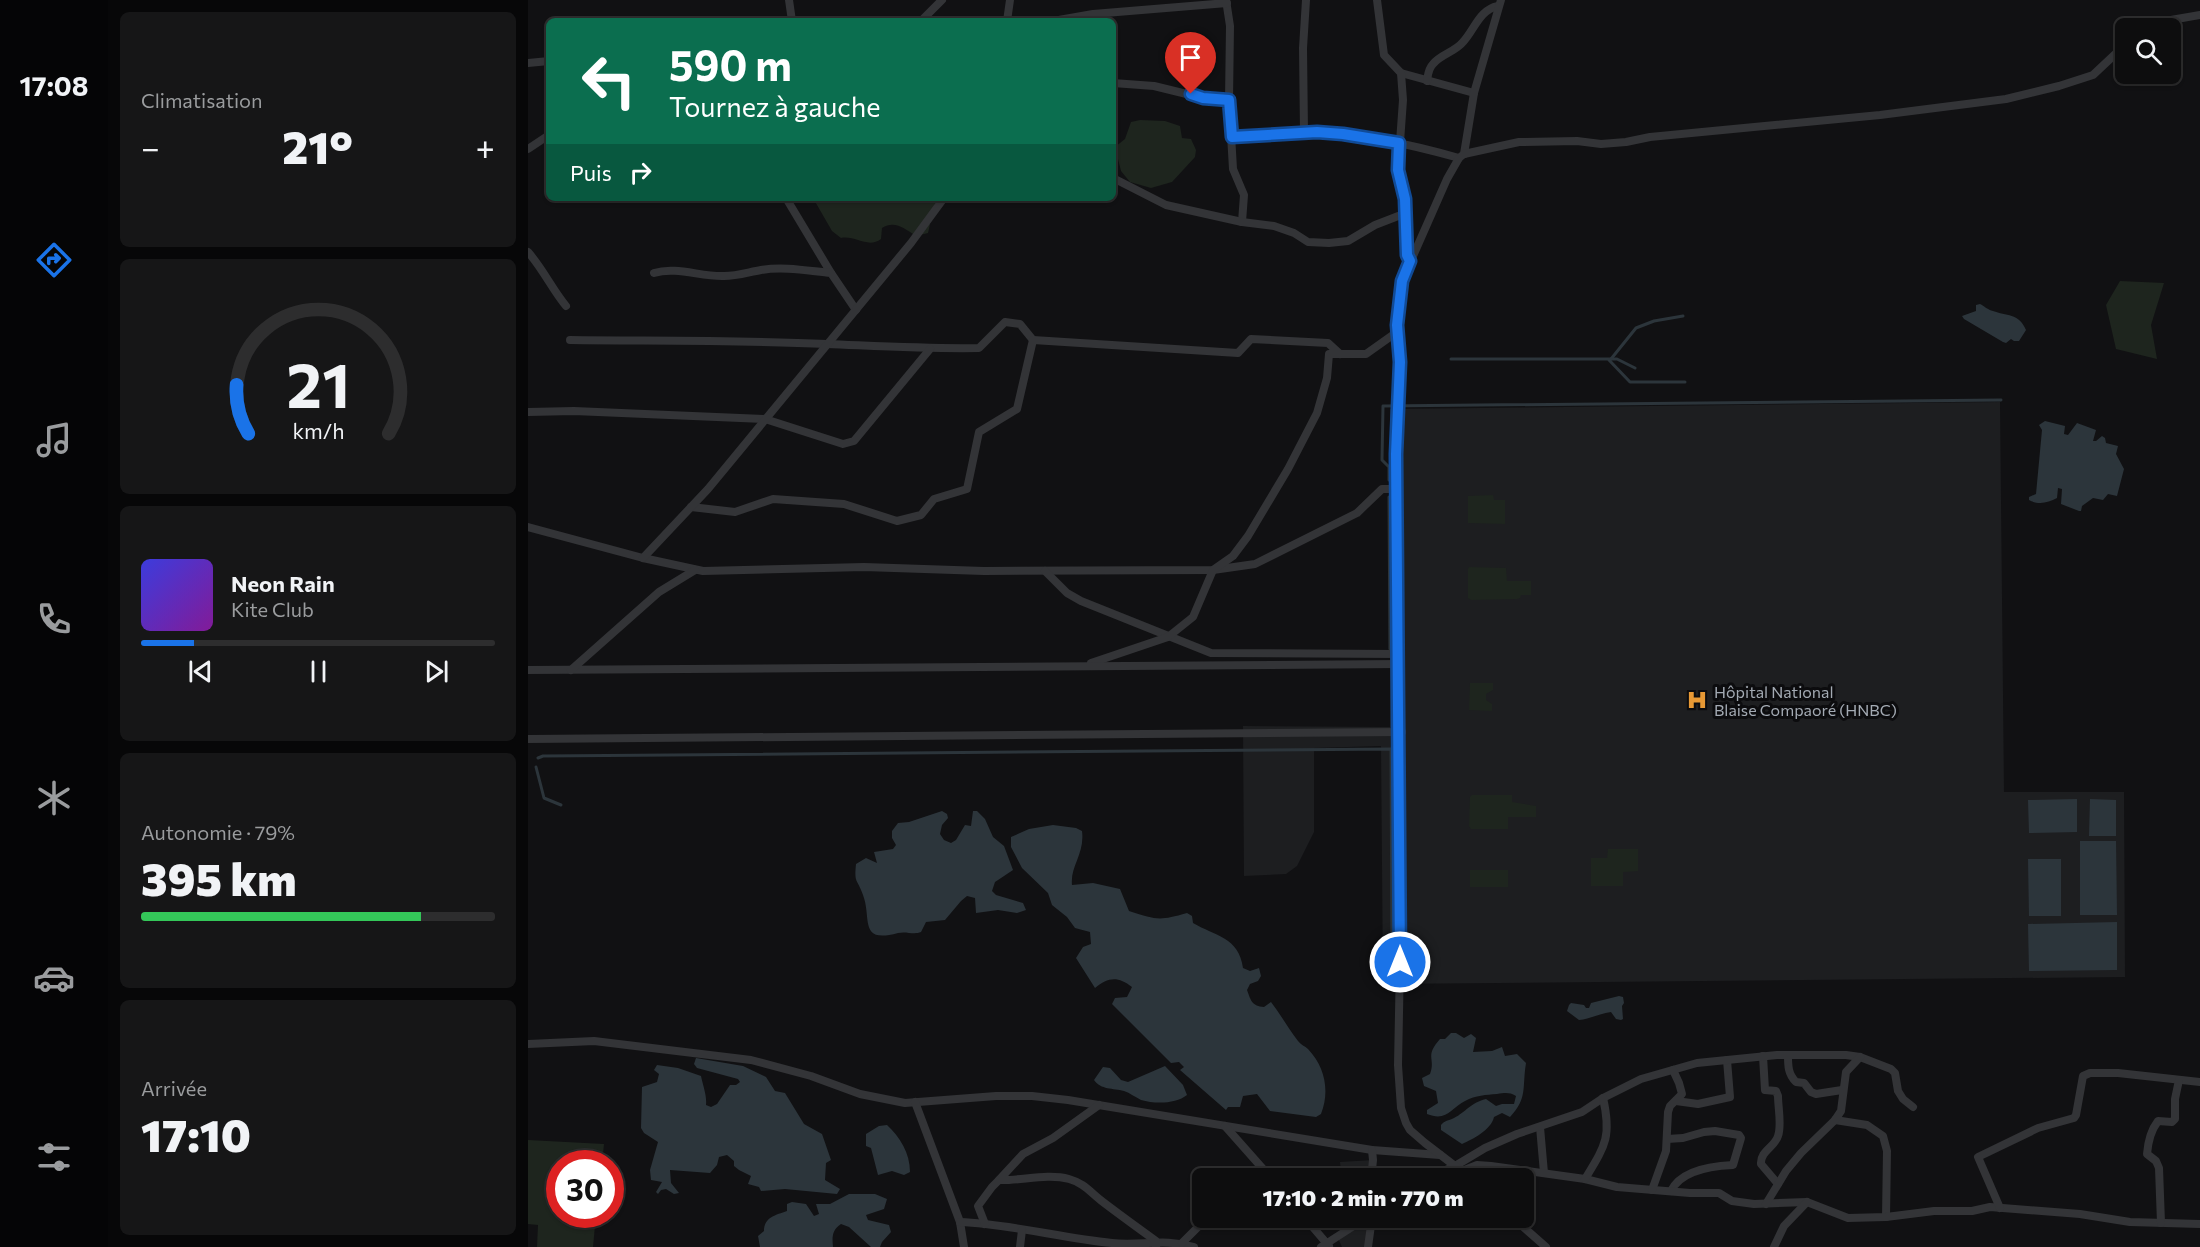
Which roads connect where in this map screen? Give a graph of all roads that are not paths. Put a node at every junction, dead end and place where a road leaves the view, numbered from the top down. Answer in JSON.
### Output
{"nodes":[{"id":1,"x":789,"y":0,"type":"edge"},
{"id":2,"x":942,"y":0,"type":"edge"},
{"id":3,"x":1010,"y":0,"type":"edge"},
{"id":4,"x":1306,"y":0,"type":"edge"},
{"id":5,"x":1377,"y":0,"type":"edge"},
{"id":6,"x":1227,"y":2,"type":"edge"},
{"id":7,"x":1499,"y":3,"type":"edge"},
{"id":8,"x":2200,"y":15,"type":"edge"},
{"id":9,"x":792,"y":18,"type":"edge"},
{"id":10,"x":924,"y":18,"type":"edge"},
{"id":11,"x":1007,"y":18,"type":"edge"},
{"id":12,"x":1092,"y":18,"type":"edge"},
{"id":13,"x":2181,"y":18,"type":"edge"},
{"id":14,"x":2115,"y":54,"type":"edge"},
{"id":15,"x":546,"y":61,"type":"edge"},
{"id":16,"x":528,"y":63,"type":"edge"},
{"id":17,"x":1401,"y":73,"type":"junction"},
{"id":18,"x":1427,"y":81,"type":"junction"},
{"id":19,"x":1116,"y":83,"type":"edge"},
{"id":20,"x":1474,"y":93,"type":"junction"},
{"id":21,"x":1229,"y":100,"type":"junction"},
{"id":22,"x":1305,"y":132,"type":"junction"},
{"id":23,"x":546,"y":137,"type":"edge"},
{"id":24,"x":1232,"y":137,"type":"junction"},
{"id":25,"x":1399,"y":143,"type":"junction"},
{"id":26,"x":528,"y":149,"type":"edge"},
{"id":27,"x":1461,"y":156,"type":"junction"},
{"id":28,"x":1116,"y":180,"type":"edge"},
{"id":29,"x":788,"y":201,"type":"edge"},
{"id":30,"x":942,"y":201,"type":"edge"},
{"id":31,"x":1406,"y":213,"type":"junction"},
{"id":32,"x":1242,"y":222,"type":"junction"},
{"id":33,"x":528,"y":252,"type":"edge"},
{"id":34,"x":1410,"y":261,"type":"junction"},
{"id":35,"x":654,"y":273,"type":"dead end"},
{"id":36,"x":831,"y":273,"type":"junction"},
{"id":37,"x":566,"y":306,"type":"dead end"},
{"id":38,"x":856,"y":310,"type":"junction"},
{"id":39,"x":1397,"y":332,"type":"junction"},
{"id":40,"x":570,"y":340,"type":"dead end"},
{"id":41,"x":1033,"y":340,"type":"junction"},
{"id":42,"x":829,"y":344,"type":"junction"},
{"id":43,"x":930,"y":349,"type":"junction"},
{"id":44,"x":1340,"y":354,"type":"junction"},
{"id":45,"x":528,"y":412,"type":"edge"},
{"id":46,"x":765,"y":419,"type":"junction"},
{"id":47,"x":1396,"y":489,"type":"junction"},
{"id":48,"x":691,"y":507,"type":"junction"},
{"id":49,"x":528,"y":528,"type":"edge"},
{"id":50,"x":643,"y":558,"type":"junction"},
{"id":51,"x":695,"y":570,"type":"junction"},
{"id":52,"x":1213,"y":570,"type":"junction"},
{"id":53,"x":1045,"y":571,"type":"junction"},
{"id":54,"x":1168,"y":637,"type":"junction"},
{"id":55,"x":1398,"y":654,"type":"junction"},
{"id":56,"x":1400,"y":664,"type":"junction"},
{"id":57,"x":1084,"y":666,"type":"junction"},
{"id":58,"x":528,"y":670,"type":"edge"},
{"id":59,"x":571,"y":670,"type":"junction"},
{"id":60,"x":1400,"y":732,"type":"junction"},
{"id":61,"x":528,"y":739,"type":"edge"},
{"id":62,"x":528,"y":1044,"type":"edge"},
{"id":63,"x":1788,"y":1055,"type":"junction"},
{"id":64,"x":1763,"y":1056,"type":"junction"},
{"id":65,"x":1860,"y":1057,"type":"junction"},
{"id":66,"x":1727,"y":1060,"type":"junction"},
{"id":67,"x":1673,"y":1070,"type":"junction"},
{"id":68,"x":2179,"y":1080,"type":"junction"},
{"id":69,"x":2200,"y":1082,"type":"edge"},
{"id":70,"x":1842,"y":1090,"type":"junction"},
{"id":71,"x":1603,"y":1098,"type":"junction"},
{"id":72,"x":1676,"y":1101,"type":"junction"},
{"id":73,"x":915,"y":1102,"type":"junction"},
{"id":74,"x":1099,"y":1105,"type":"junction"},
{"id":75,"x":1913,"y":1107,"type":"dead end"},
{"id":76,"x":1835,"y":1120,"type":"junction"},
{"id":77,"x":1225,"y":1125,"type":"junction"},
{"id":78,"x":1540,"y":1127,"type":"junction"},
{"id":79,"x":1667,"y":1139,"type":"junction"},
{"id":80,"x":1371,"y":1150,"type":"junction"},
{"id":81,"x":1440,"y":1155,"type":"junction"},
{"id":82,"x":1262,"y":1168,"type":"edge"},
{"id":83,"x":1372,"y":1168,"type":"edge"},
{"id":84,"x":1458,"y":1168,"type":"edge"},
{"id":85,"x":1460,"y":1168,"type":"edge"},
{"id":86,"x":1465,"y":1168,"type":"edge"},
{"id":87,"x":1496,"y":1168,"type":"edge"},
{"id":88,"x":1534,"y":1172,"type":"edge"},
{"id":89,"x":1544,"y":1173,"type":"junction"},
{"id":90,"x":1585,"y":1179,"type":"junction"},
{"id":91,"x":999,"y":1180,"type":"junction"},
{"id":92,"x":1778,"y":1184,"type":"junction"},
{"id":93,"x":1652,"y":1190,"type":"junction"},
{"id":94,"x":1671,"y":1191,"type":"junction"},
{"id":95,"x":1807,"y":1202,"type":"junction"},
{"id":96,"x":1766,"y":1204,"type":"junction"},
{"id":97,"x":2000,"y":1208,"type":"junction"},
{"id":98,"x":1886,"y":1217,"type":"junction"},
{"id":99,"x":960,"y":1222,"type":"junction"},
{"id":100,"x":2162,"y":1223,"type":"junction"},
{"id":101,"x":985,"y":1224,"type":"junction"},
{"id":102,"x":2200,"y":1224,"type":"edge"},
{"id":103,"x":1197,"y":1228,"type":"edge"},
{"id":104,"x":1312,"y":1228,"type":"edge"},
{"id":105,"x":1352,"y":1228,"type":"edge"},
{"id":106,"x":1371,"y":1228,"type":"edge"},
{"id":107,"x":1524,"y":1228,"type":"edge"},
{"id":108,"x":1022,"y":1230,"type":"junction"},
{"id":109,"x":1182,"y":1243,"type":"junction"},
{"id":110,"x":1096,"y":1244,"type":"edge"},
{"id":111,"x":1156,"y":1244,"type":"edge"},
{"id":112,"x":1326,"y":1246,"type":"edge"},
{"id":113,"x":964,"y":1247,"type":"edge"},
{"id":114,"x":1020,"y":1247,"type":"edge"},
{"id":115,"x":1194,"y":1247,"type":"edge"},
{"id":116,"x":1368,"y":1247,"type":"edge"},
{"id":117,"x":1546,"y":1247,"type":"edge"},
{"id":118,"x":1774,"y":1247,"type":"edge"}],
"edges":[{"from":1,"to":9,"type":"street"},
{"from":2,"to":10,"type":"street"},
{"from":3,"to":11,"type":"street"},
{"from":4,"to":22,"type":"street"},
{"from":5,"to":17,"type":"street"},
{"from":6,"to":12,"type":"street"},
{"from":6,"to":21,"type":"street"},
{"from":7,"to":18,"type":"street"},
{"from":7,"to":20,"type":"street"},
{"from":8,"to":13,"type":"street"},
{"from":14,"to":27,"type":"street"},
{"from":15,"to":16,"type":"street"},
{"from":17,"to":18,"type":"street"},
{"from":17,"to":25,"type":"street"},
{"from":18,"to":20,"type":"street"},
{"from":19,"to":21,"type":"street"},
{"from":20,"to":27,"type":"street"},
{"from":21,"to":24,"type":"street"},
{"from":22,"to":24,"type":"street"},
{"from":22,"to":25,"type":"street"},
{"from":23,"to":26,"type":"street"},
{"from":24,"to":32,"type":"street"},
{"from":25,"to":27,"type":"street"},
{"from":25,"to":31,"type":"street"},
{"from":27,"to":34,"type":"street"},
{"from":28,"to":32,"type":"street"},
{"from":29,"to":36,"type":"street"},
{"from":30,"to":38,"type":"street"},
{"from":31,"to":32,"type":"street"},
{"from":31,"to":34,"type":"street"},
{"from":33,"to":37,"type":"street"},
{"from":34,"to":39,"type":"street"},
{"from":35,"to":36,"type":"street"},
{"from":36,"to":38,"type":"street"},
{"from":38,"to":42,"type":"street"},
{"from":39,"to":44,"type":"street"},
{"from":39,"to":47,"type":"street"},
{"from":40,"to":42,"type":"street"},
{"from":41,"to":43,"type":"street"},
{"from":41,"to":44,"type":"street"},
{"from":41,"to":48,"type":"street"},
{"from":42,"to":43,"type":"street"},
{"from":42,"to":46,"type":"street"},
{"from":43,"to":46,"type":"street"},
{"from":44,"to":52,"type":"street"},
{"from":45,"to":46,"type":"street"},
{"from":46,"to":48,"type":"street"},
{"from":47,"to":52,"type":"street"},
{"from":47,"to":55,"type":"street"},
{"from":48,"to":50,"type":"street"},
{"from":49,"to":50,"type":"street"},
{"from":50,"to":51,"type":"street"},
{"from":51,"to":53,"type":"street"},
{"from":51,"to":59,"type":"street"},
{"from":52,"to":53,"type":"street"},
{"from":52,"to":54,"type":"street"},
{"from":53,"to":54,"type":"street"},
{"from":54,"to":55,"type":"street"},
{"from":54,"to":57,"type":"street"},
{"from":55,"to":56,"type":"street"},
{"from":56,"to":57,"type":"street"},
{"from":56,"to":60,"type":"street"},
{"from":57,"to":59,"type":"street"},
{"from":58,"to":59,"type":"street"},
{"from":60,"to":61,"type":"street"},
{"from":60,"to":81,"type":"street"},
{"from":62,"to":73,"type":"street"},
{"from":63,"to":64,"type":"street"},
{"from":63,"to":65,"type":"street"},
{"from":63,"to":70,"type":"street"},
{"from":64,"to":66,"type":"street"},
{"from":64,"to":92,"type":"street"},
{"from":65,"to":70,"type":"street"},
{"from":65,"to":75,"type":"street"},
{"from":66,"to":67,"type":"street"},
{"from":66,"to":72,"type":"street"},
{"from":67,"to":71,"type":"street"},
{"from":67,"to":72,"type":"street"},
{"from":68,"to":69,"type":"street"},
{"from":68,"to":97,"type":"street"},
{"from":68,"to":100,"type":"street"},
{"from":70,"to":76,"type":"street"},
{"from":71,"to":78,"type":"street"},
{"from":71,"to":90,"type":"street"},
{"from":72,"to":79,"type":"street"},
{"from":73,"to":74,"type":"street"},
{"from":73,"to":99,"type":"street"},
{"from":74,"to":77,"type":"street"},
{"from":74,"to":91,"type":"street"},
{"from":76,"to":92,"type":"street"},
{"from":76,"to":98,"type":"street"},
{"from":77,"to":80,"type":"street"},
{"from":77,"to":82,"type":"street"},
{"from":78,"to":85,"type":"street"},
{"from":78,"to":89,"type":"street"},
{"from":79,"to":93,"type":"street"},
{"from":79,"to":94,"type":"street"},
{"from":80,"to":81,"type":"street"},
{"from":80,"to":83,"type":"street"},
{"from":81,"to":84,"type":"street"},
{"from":86,"to":87,"type":"street"},
{"from":88,"to":89,"type":"street"},
{"from":89,"to":90,"type":"street"},
{"from":90,"to":93,"type":"street"},
{"from":91,"to":101,"type":"street"},
{"from":91,"to":111,"type":"street"},
{"from":92,"to":96,"type":"street"},
{"from":93,"to":94,"type":"street"},
{"from":94,"to":96,"type":"street"},
{"from":95,"to":96,"type":"street"},
{"from":95,"to":98,"type":"street"},
{"from":95,"to":118,"type":"street"},
{"from":97,"to":98,"type":"street"},
{"from":97,"to":100,"type":"street"},
{"from":99,"to":101,"type":"street"},
{"from":99,"to":113,"type":"street"},
{"from":100,"to":102,"type":"street"},
{"from":101,"to":108,"type":"street"},
{"from":103,"to":109,"type":"street"},
{"from":104,"to":112,"type":"street"},
{"from":105,"to":112,"type":"street"},
{"from":106,"to":116,"type":"street"},
{"from":107,"to":117,"type":"street"},
{"from":108,"to":110,"type":"street"},
{"from":108,"to":114,"type":"street"},
{"from":109,"to":111,"type":"street"},
{"from":109,"to":115,"type":"street"},
{"from":110,"to":111,"type":"street"}]}
